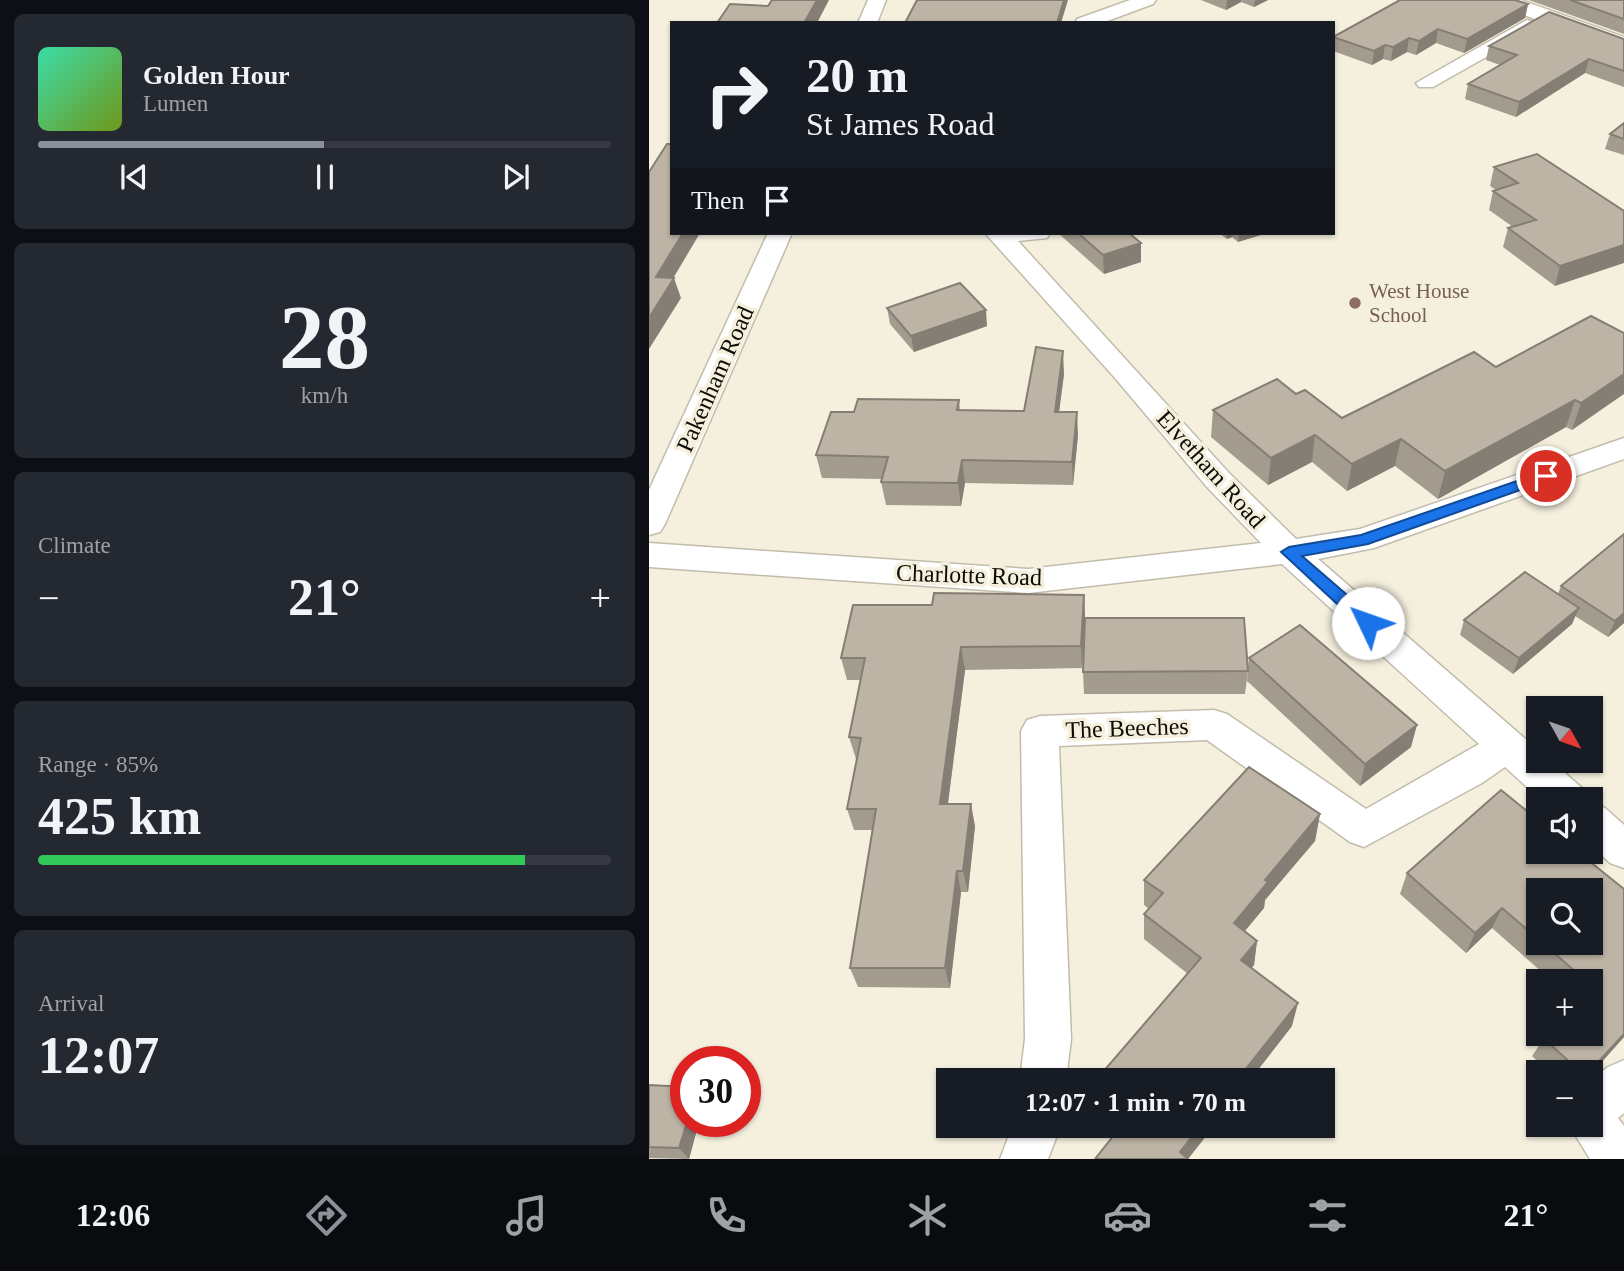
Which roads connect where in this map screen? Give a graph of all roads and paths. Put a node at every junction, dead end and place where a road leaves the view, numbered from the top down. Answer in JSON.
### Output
{"nodes":[{"id":1,"x":1107,"y":0,"type":"edge"},
{"id":2,"x":1147,"y":0,"type":"edge"},
{"id":3,"x":1501,"y":0,"type":"edge"},
{"id":4,"x":1127,"y":7,"type":"junction"},
{"id":5,"x":1544,"y":16,"type":"junction"},
{"id":6,"x":1089,"y":21,"type":"edge"},
{"id":7,"x":1624,"y":45,"type":"edge"},
{"id":8,"x":1426,"y":83,"type":"dead end"},
{"id":9,"x":779,"y":235,"type":"edge"},
{"id":10,"x":999,"y":235,"type":"edge"},
{"id":11,"x":1624,"y":448,"type":"edge"},
{"id":12,"x":649,"y":524,"type":"edge"},
{"id":13,"x":1289,"y":552,"type":"junction"},
{"id":14,"x":649,"y":555,"type":"edge"},
{"id":15,"x":1507,"y":745,"type":"junction"},
{"id":16,"x":1554,"y":787,"type":"edge"},
{"id":17,"x":1603,"y":831,"type":"edge"},
{"id":18,"x":1624,"y":850,"type":"edge"},
{"id":19,"x":1044,"y":1068,"type":"edge"},
{"id":20,"x":1624,"y":1083,"type":"edge"},
{"id":21,"x":1603,"y":1100,"type":"edge"},
{"id":22,"x":1603,"y":1137,"type":"edge"},
{"id":23,"x":1032,"y":1138,"type":"edge"},
{"id":24,"x":1024,"y":1159,"type":"edge"},
{"id":25,"x":1619,"y":1159,"type":"edge"}],
"edges":[{"from":1,"to":4,"type":"street"},
{"from":2,"to":4,"type":"street"},
{"from":3,"to":5,"type":"street"},
{"from":4,"to":6,"type":"street"},
{"from":5,"to":7,"type":"street"},
{"from":5,"to":8,"type":"street"},
{"from":9,"to":12,"type":"street","name":"Pakenham Road"},
{"from":10,"to":13,"type":"street","name":"Elvetham Road"},
{"from":11,"to":13,"type":"street","name":"Charlotte Road"},
{"from":13,"to":14,"type":"street","name":"Charlotte Road"},
{"from":13,"to":15,"type":"street","name":"Elvetham Road"},
{"from":15,"to":16,"type":"street","name":"Elvetham Road"},
{"from":15,"to":19,"type":"street","name":"The Beeches"},
{"from":17,"to":18,"type":"street"},
{"from":20,"to":21,"type":"street"},
{"from":22,"to":25,"type":"street"},
{"from":23,"to":24,"type":"street"}]}
